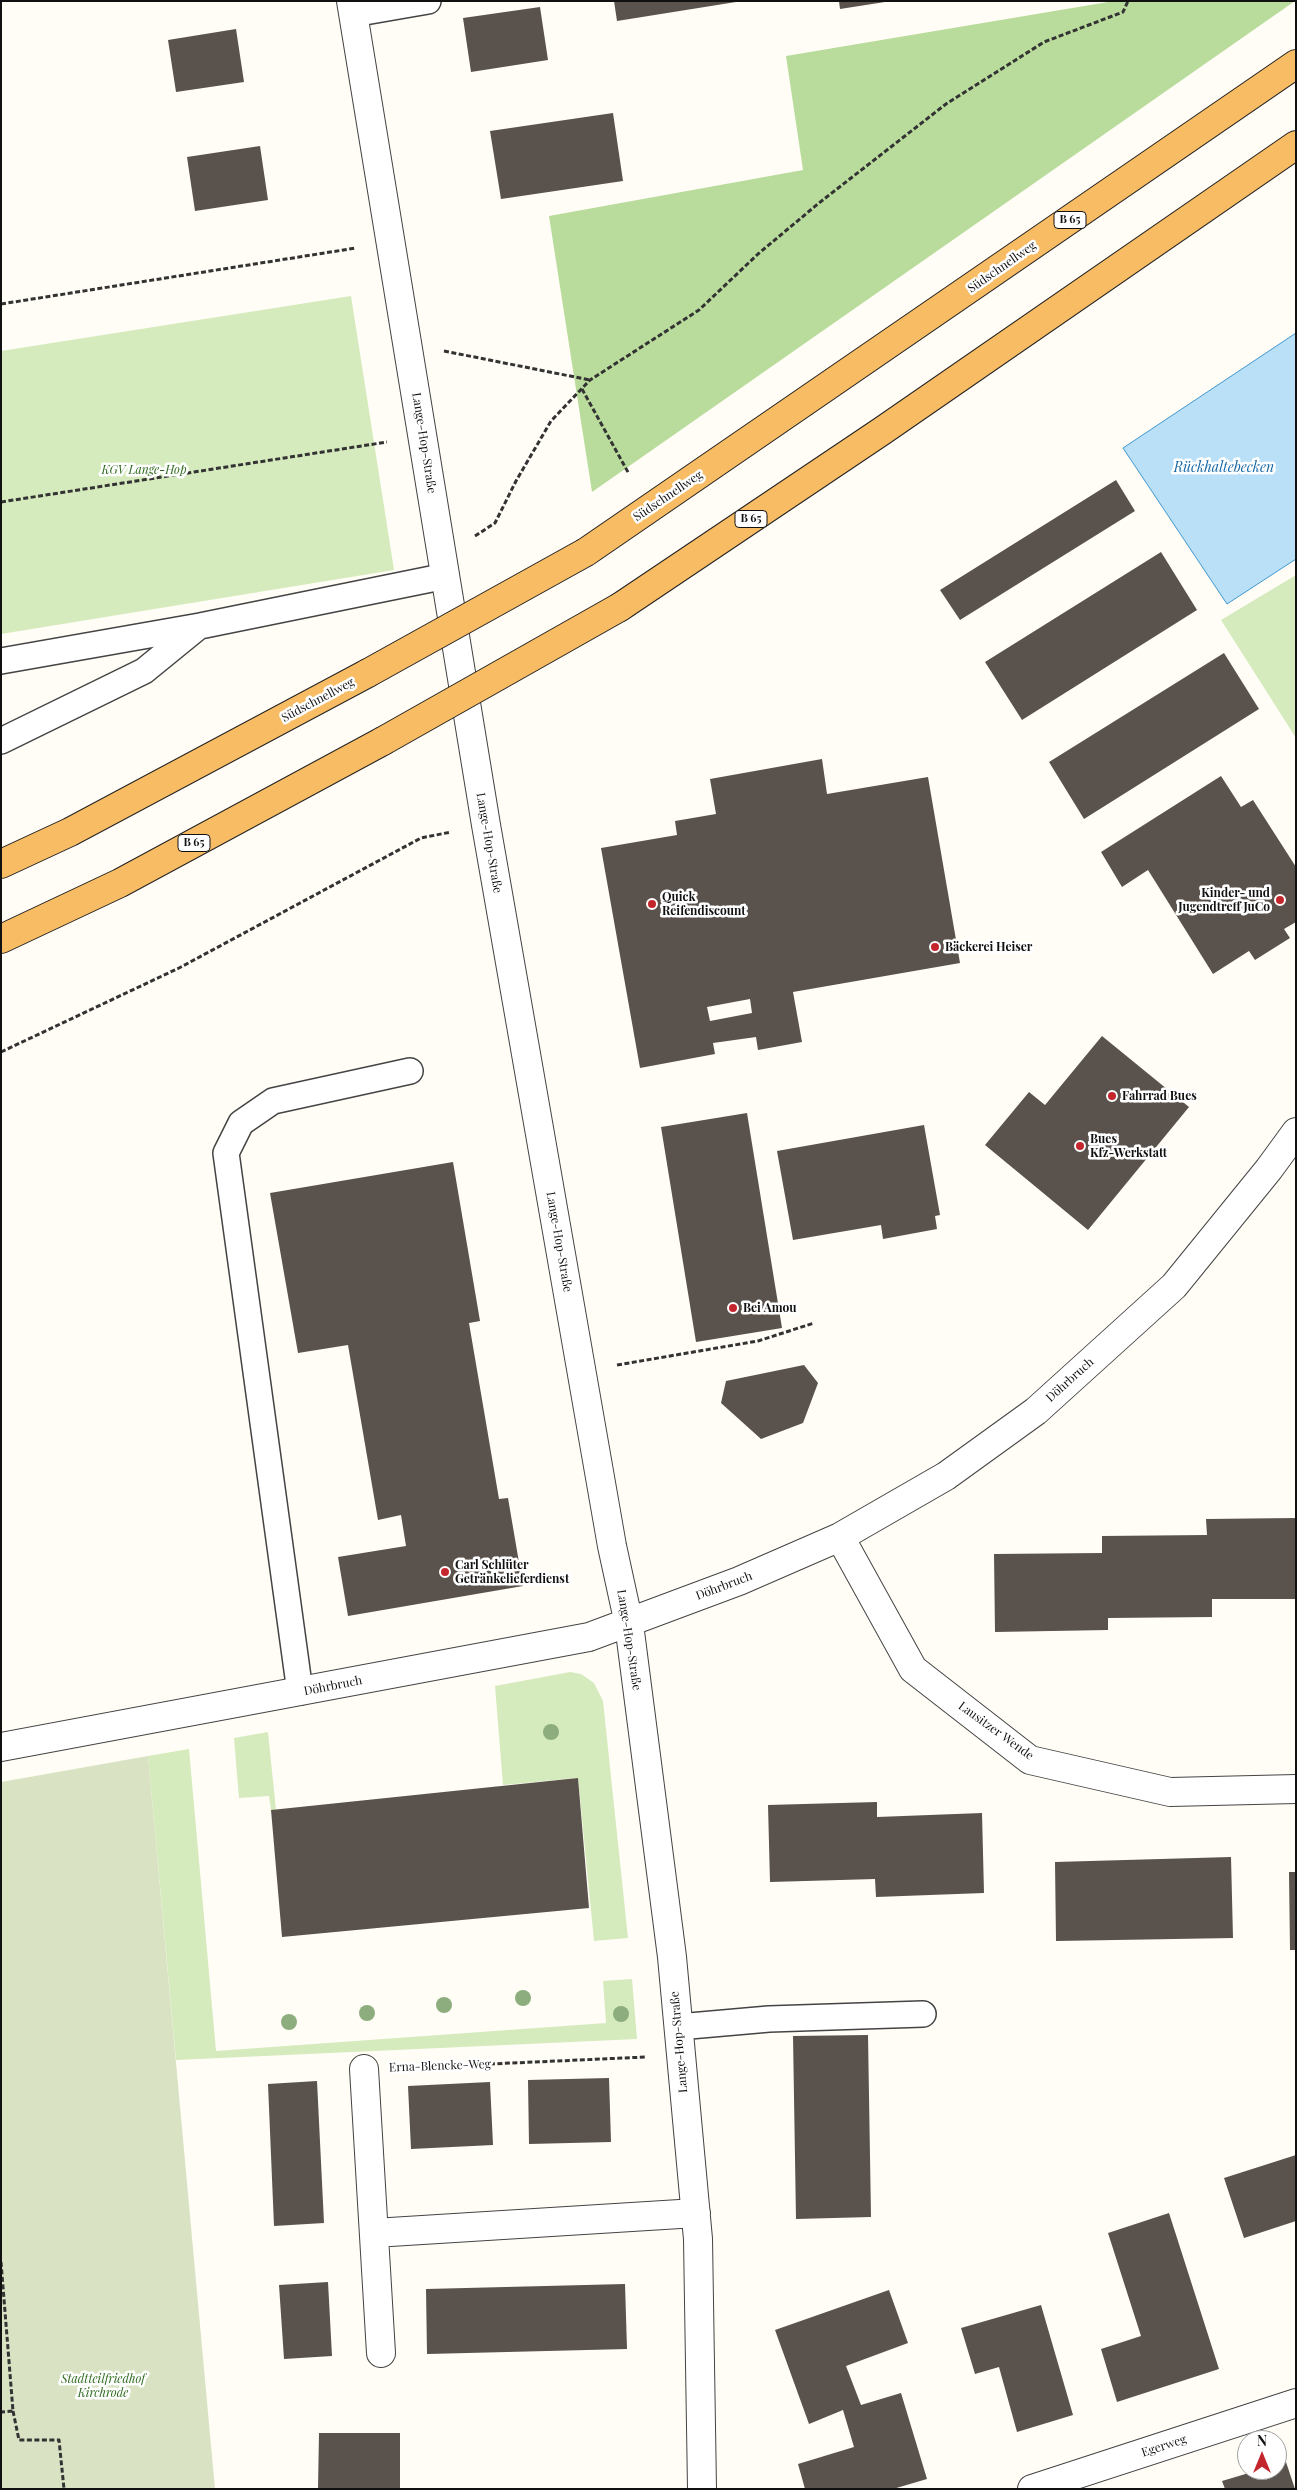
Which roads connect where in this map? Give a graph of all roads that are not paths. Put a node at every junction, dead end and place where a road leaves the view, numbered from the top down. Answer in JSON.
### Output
{"nodes":[{"id":1,"x":428,"y":1,"type":"edge"},
{"id":2,"x":352,"y":8,"type":"edge"},
{"id":3,"x":1296,"y":64,"type":"edge"},
{"id":4,"x":1296,"y":145,"type":"edge"},
{"id":5,"x":444,"y":566,"type":"junction"},
{"id":6,"x":200,"y":626,"type":"junction"},
{"id":7,"x":1,"y":661,"type":"edge"},
{"id":8,"x":1,"y":741,"type":"edge"},
{"id":9,"x":1,"y":864,"type":"edge"},
{"id":10,"x":1,"y":938,"type":"edge"},
{"id":11,"x":410,"y":1071,"type":"dead end"},
{"id":12,"x":1296,"y":1132,"type":"edge"},
{"id":13,"x":840,"y":1538,"type":"junction"},
{"id":14,"x":629,"y":1624,"type":"junction"},
{"id":15,"x":300,"y":1692,"type":"junction"},
{"id":16,"x":1,"y":1747,"type":"edge"},
{"id":17,"x":1296,"y":1789,"type":"edge"},
{"id":18,"x":923,"y":2014,"type":"dead end"},
{"id":19,"x":678,"y":2027,"type":"junction"},
{"id":20,"x":364,"y":2069,"type":"road end"},
{"id":21,"x":696,"y":2213,"type":"junction"},
{"id":22,"x":374,"y":2233,"type":"junction"},
{"id":23,"x":381,"y":2353,"type":"dead end"},
{"id":24,"x":1296,"y":2403,"type":"edge"},
{"id":25,"x":702,"y":2489,"type":"edge"},
{"id":26,"x":1032,"y":2489,"type":"edge"}],
"edges":[{"from":1,"to":2,"type":"lane"},
{"from":2,"to":5,"type":"street","name":"Lange-Hop-Straße"},
{"from":3,"to":9,"type":"highway","name":"Südschnellweg","number":"B 65","bridge":true},
{"from":4,"to":10,"type":"highway","number":"B 65","bridge":true},
{"from":5,"to":6,"type":"lane"},
{"from":5,"to":14,"type":"street","name":"Lange-Hop-Straße"},
{"from":6,"to":7,"type":"lane"},
{"from":6,"to":8,"type":"lane"},
{"from":11,"to":15,"type":"lane"},
{"from":12,"to":13,"type":"street","name":"Döhrbruch"},
{"from":13,"to":14,"type":"street","name":"Döhrbruch"},
{"from":13,"to":17,"type":"street","name":"Lausitzer Wende"},
{"from":14,"to":15,"type":"street","name":"Döhrbruch"},
{"from":14,"to":19,"type":"street","name":"Lange-Hop-Straße"},
{"from":15,"to":16,"type":"street","name":"Döhrbruch"},
{"from":18,"to":19,"type":"lane"},
{"from":19,"to":21,"type":"street","name":"Lange-Hop-Straße"},
{"from":20,"to":22,"type":"street"},
{"from":21,"to":22,"type":"street"},
{"from":21,"to":25,"type":"street","name":"Lange-Hop-Straße"},
{"from":22,"to":23,"type":"street"},
{"from":24,"to":26,"type":"street","name":"Egerweg"}]}
